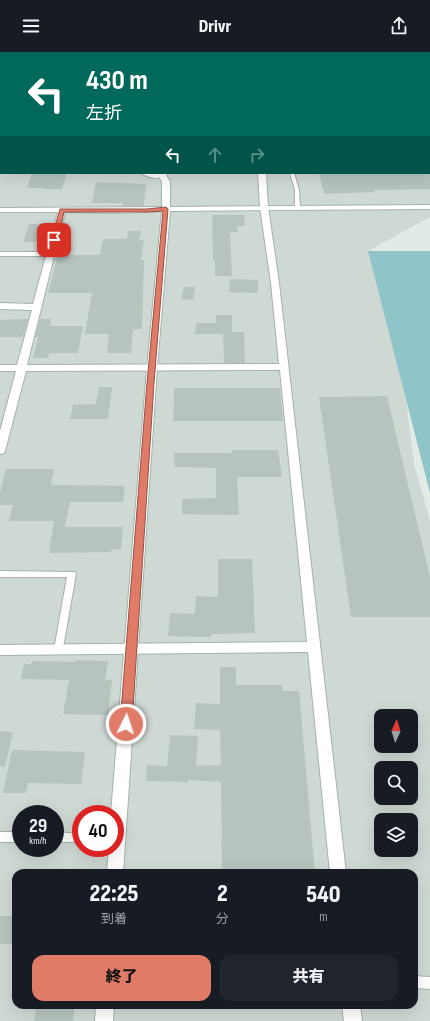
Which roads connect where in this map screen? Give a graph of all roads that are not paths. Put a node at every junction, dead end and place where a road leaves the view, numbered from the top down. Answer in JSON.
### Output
{"nodes":[{"id":1,"x":148,"y":174,"type":"edge"},
{"id":2,"x":163,"y":174,"type":"edge"},
{"id":3,"x":262,"y":174,"type":"edge"},
{"id":4,"x":292,"y":174,"type":"edge"},
{"id":5,"x":264,"y":207,"type":"junction"},
{"id":6,"x":298,"y":207,"type":"junction"},
{"id":7,"x":430,"y":207,"type":"edge"},
{"id":8,"x":166,"y":209,"type":"junction"},
{"id":9,"x":0,"y":210,"type":"edge"},
{"id":10,"x":62,"y":211,"type":"junction"},
{"id":11,"x":0,"y":254,"type":"edge"},
{"id":12,"x":51,"y":254,"type":"junction"},
{"id":13,"x":0,"y":306,"type":"edge"},
{"id":14,"x":37,"y":307,"type":"junction"},
{"id":15,"x":284,"y":367,"type":"junction"},
{"id":16,"x":0,"y":368,"type":"edge"},
{"id":17,"x":21,"y":368,"type":"junction"},
{"id":18,"x":152,"y":368,"type":"junction"},
{"id":19,"x":1,"y":446,"type":"edge"},
{"id":20,"x":0,"y":574,"type":"edge"},
{"id":21,"x":314,"y":647,"type":"junction"},
{"id":22,"x":132,"y":649,"type":"junction"},
{"id":23,"x":0,"y":650,"type":"edge"},
{"id":24,"x":59,"y":650,"type":"junction"},
{"id":25,"x":0,"y":837,"type":"edge"},
{"id":26,"x":12,"y":837,"type":"edge"},
{"id":27,"x":115,"y":869,"type":"edge"},
{"id":28,"x":338,"y":869,"type":"edge"},
{"id":29,"x":418,"y":982,"type":"edge"},
{"id":30,"x":430,"y":983,"type":"edge"},
{"id":31,"x":105,"y":1009,"type":"edge"},
{"id":32,"x":351,"y":1009,"type":"edge"},
{"id":33,"x":104,"y":1021,"type":"edge"},
{"id":34,"x":352,"y":1021,"type":"edge"}],
"edges":[{"from":1,"to":2,"type":"street"},
{"from":2,"to":8,"type":"street"},
{"from":3,"to":5,"type":"street"},
{"from":4,"to":6,"type":"lane"},
{"from":5,"to":6,"type":"street"},
{"from":5,"to":8,"type":"street"},
{"from":5,"to":15,"type":"street"},
{"from":6,"to":7,"type":"street"},
{"from":8,"to":10,"type":"street"},
{"from":8,"to":18,"type":"street"},
{"from":9,"to":10,"type":"street"},
{"from":10,"to":12,"type":"street"},
{"from":11,"to":12,"type":"street"},
{"from":12,"to":14,"type":"street"},
{"from":13,"to":14,"type":"street"},
{"from":14,"to":17,"type":"street"},
{"from":15,"to":18,"type":"street"},
{"from":15,"to":21,"type":"street"},
{"from":16,"to":17,"type":"street"},
{"from":17,"to":18,"type":"street"},
{"from":17,"to":19,"type":"street"},
{"from":18,"to":22,"type":"street"},
{"from":20,"to":24,"type":"lane"},
{"from":21,"to":22,"type":"street"},
{"from":21,"to":28,"type":"street"},
{"from":22,"to":24,"type":"street"},
{"from":22,"to":27,"type":"street"},
{"from":23,"to":24,"type":"street"},
{"from":25,"to":26,"type":"lane"},
{"from":29,"to":30,"type":"lane"},
{"from":31,"to":33,"type":"street"},
{"from":32,"to":34,"type":"street"}]}
